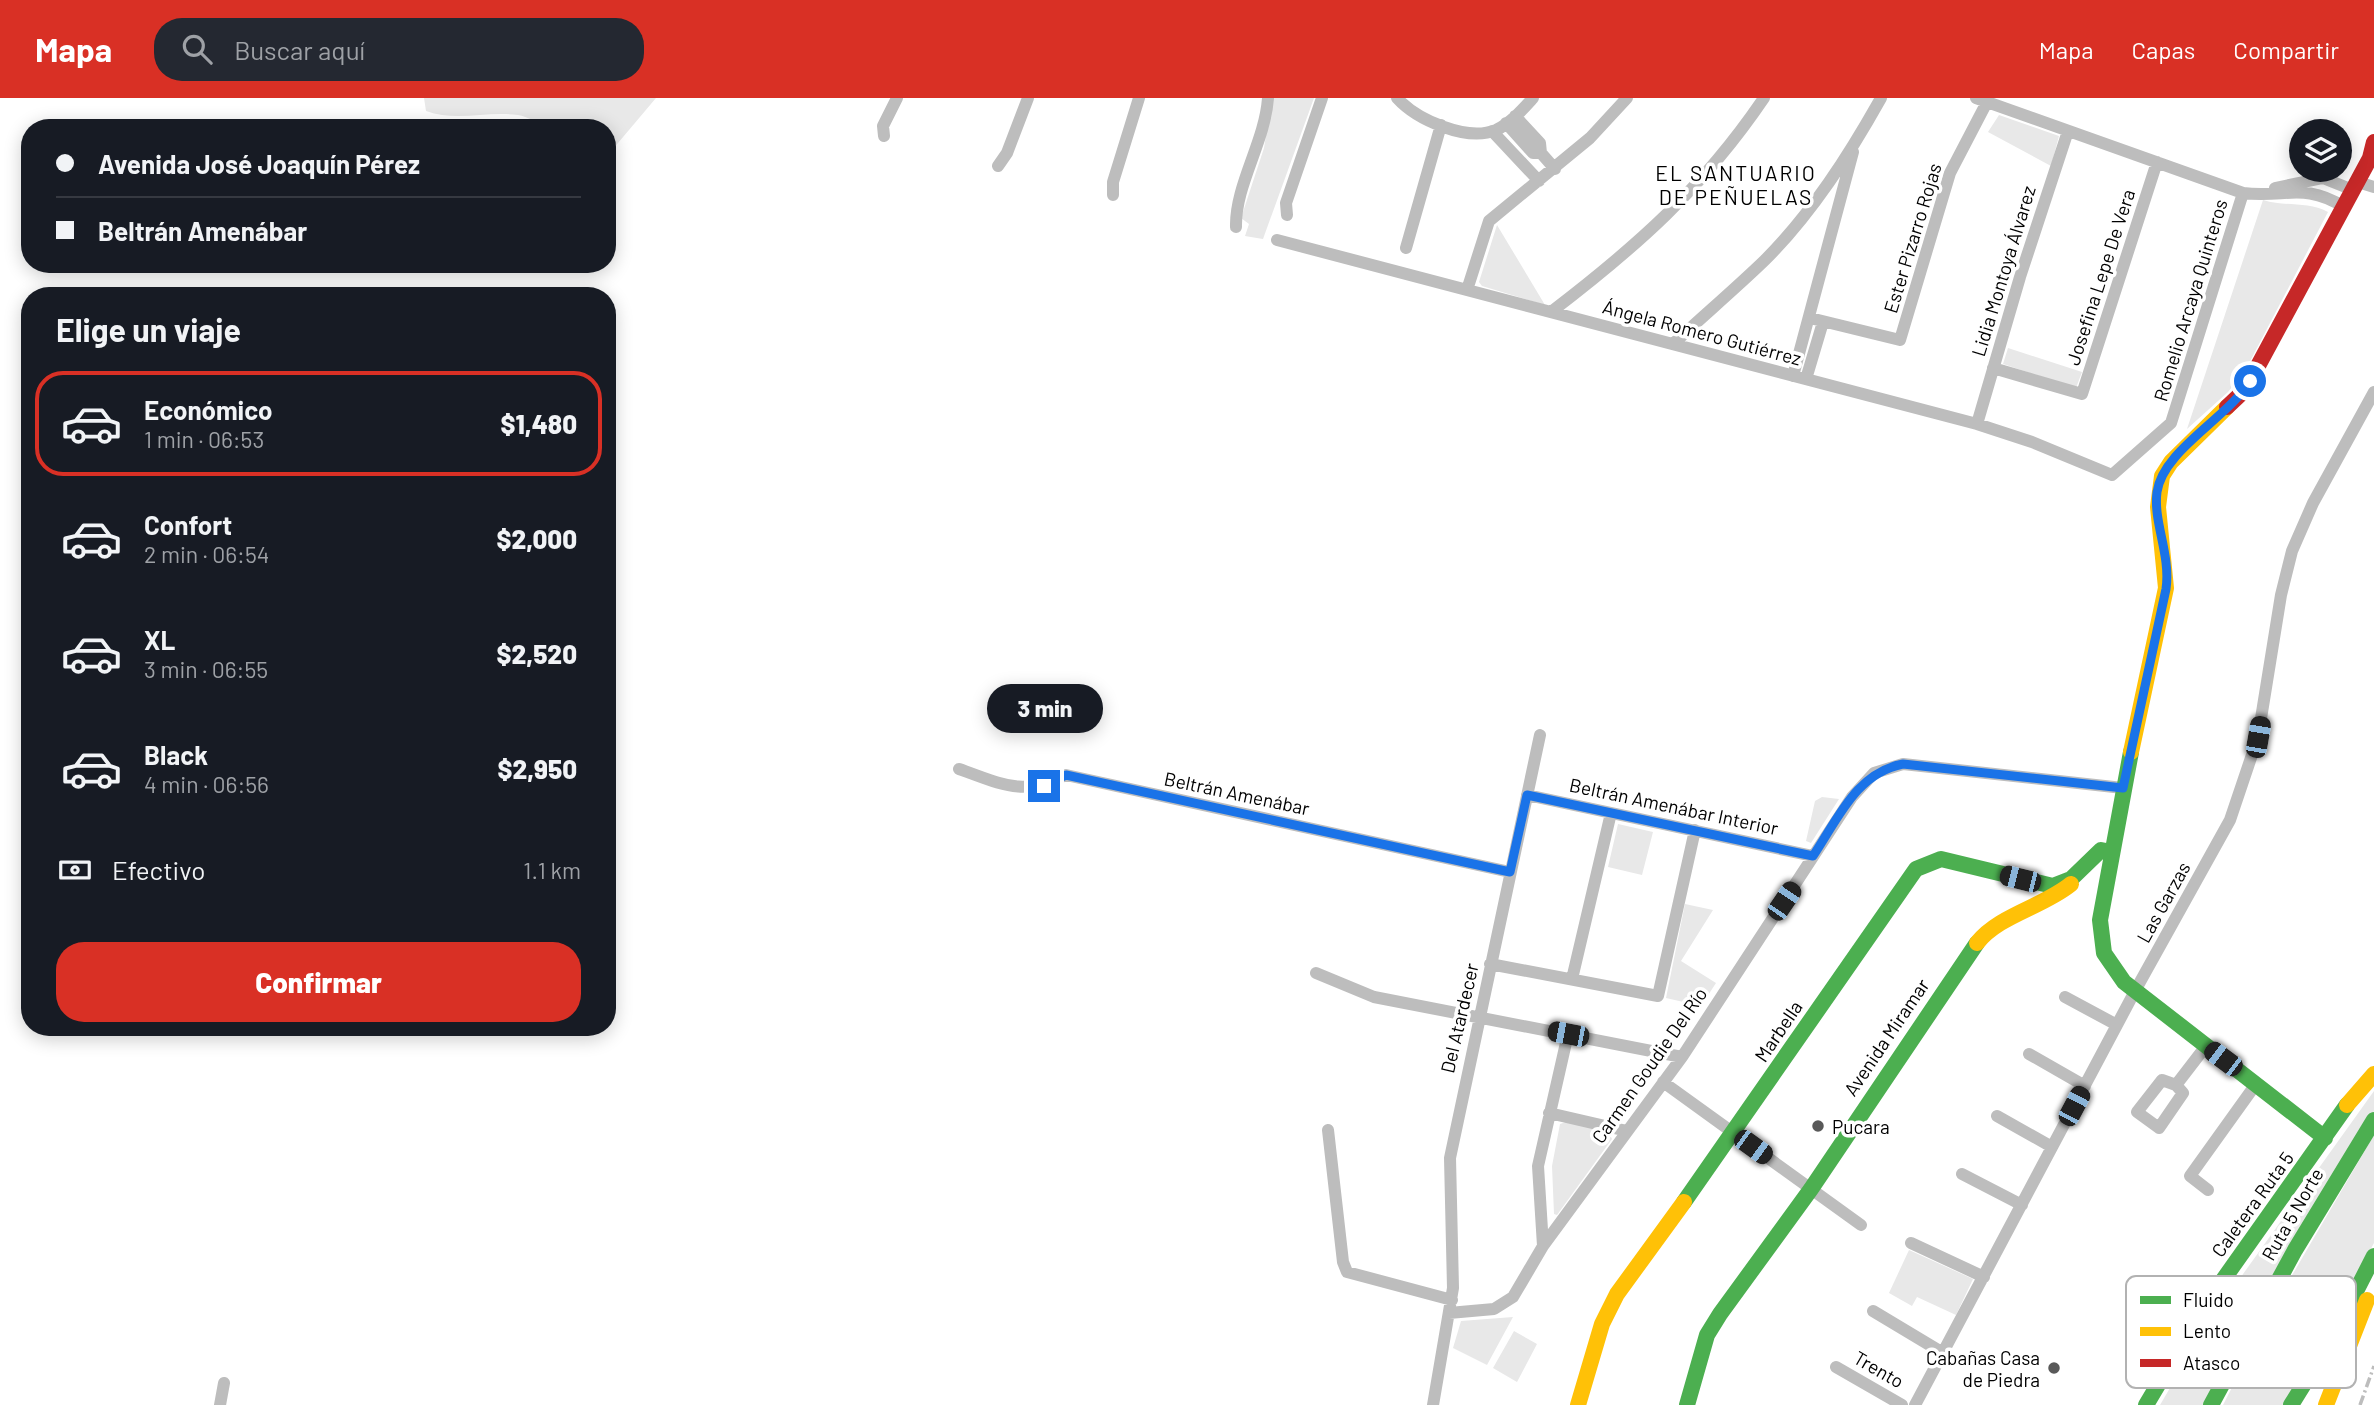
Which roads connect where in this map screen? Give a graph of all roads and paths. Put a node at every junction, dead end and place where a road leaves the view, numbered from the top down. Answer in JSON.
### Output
{"nodes":[{"id":1,"x":897,"y":98,"type":"edge"},
{"id":2,"x":1028,"y":98,"type":"edge"},
{"id":3,"x":1139,"y":98,"type":"edge"},
{"id":4,"x":1268,"y":98,"type":"edge"},
{"id":5,"x":1322,"y":98,"type":"edge"},
{"id":6,"x":1397,"y":98,"type":"edge"},
{"id":7,"x":1533,"y":98,"type":"edge"},
{"id":8,"x":1627,"y":98,"type":"edge"},
{"id":9,"x":1764,"y":98,"type":"edge"},
{"id":10,"x":1881,"y":98,"type":"edge"},
{"id":11,"x":1981,"y":100,"type":"edge"},
{"id":12,"x":1511,"y":120,"type":"junction"},
{"id":13,"x":1441,"y":125,"type":"junction"},
{"id":14,"x":1492,"y":131,"type":"junction"},
{"id":15,"x":2068,"y":131,"type":"junction"},
{"id":16,"x":884,"y":136,"type":"dead end"},
{"id":17,"x":1855,"y":145,"type":"junction"},
{"id":18,"x":2373,"y":153,"type":"edge"},
{"id":19,"x":2157,"y":162,"type":"junction"},
{"id":20,"x":998,"y":166,"type":"dead end"},
{"id":21,"x":1555,"y":169,"type":"junction"},
{"id":22,"x":1539,"y":181,"type":"junction"},
{"id":23,"x":2356,"y":186,"type":"junction"},
{"id":24,"x":2374,"y":187,"type":"edge"},
{"id":25,"x":2243,"y":193,"type":"junction"},
{"id":26,"x":1113,"y":195,"type":"dead end"},
{"id":27,"x":2344,"y":207,"type":"junction"},
{"id":28,"x":1287,"y":215,"type":"dead end"},
{"id":29,"x":1236,"y":227,"type":"dead end"},
{"id":30,"x":1277,"y":240,"type":"dead end"},
{"id":31,"x":1406,"y":248,"type":"dead end"},
{"id":32,"x":1466,"y":290,"type":"junction"},
{"id":33,"x":1551,"y":312,"type":"junction"},
{"id":34,"x":1810,"y":318,"type":"junction"},
{"id":35,"x":1823,"y":322,"type":"junction"},
{"id":36,"x":1673,"y":344,"type":"junction"},
{"id":37,"x":1993,"y":368,"type":"junction"},
{"id":38,"x":1800,"y":378,"type":"junction"},
{"id":39,"x":2374,"y":392,"type":"edge"},
{"id":40,"x":1977,"y":424,"type":"junction"},
{"id":41,"x":2112,"y":475,"type":"joint"},
{"id":42,"x":1539,"y":735,"type":"dead end"},
{"id":43,"x":959,"y":769,"type":"dead end"},
{"id":44,"x":2123,"y":788,"type":"junction"},
{"id":45,"x":1527,"y":795,"type":"junction"},
{"id":46,"x":1611,"y":813,"type":"junction"},
{"id":47,"x":1695,"y":830,"type":"junction"},
{"id":48,"x":2111,"y":852,"type":"junction"},
{"id":49,"x":1813,"y":856,"type":"junction"},
{"id":50,"x":1510,"y":872,"type":"junction"},
{"id":51,"x":2076,"y":875,"type":"junction"},
{"id":52,"x":1490,"y":964,"type":"junction"},
{"id":53,"x":1316,"y":973,"type":"dead end"},
{"id":54,"x":1572,"y":979,"type":"junction"},
{"id":55,"x":2135,"y":991,"type":"junction"},
{"id":56,"x":2065,"y":997,"type":"dead end"},
{"id":57,"x":1480,"y":1016,"type":"junction"},
{"id":58,"x":2117,"y":1026,"type":"junction"},
{"id":59,"x":1568,"y":1034,"type":"junction"},
{"id":60,"x":2206,"y":1046,"type":"junction"},
{"id":61,"x":2029,"y":1054,"type":"dead end"},
{"id":62,"x":1682,"y":1057,"type":"junction"},
{"id":63,"x":2374,"y":1066,"type":"edge"},
{"id":64,"x":2374,"y":1074,"type":"edge"},
{"id":65,"x":1663,"y":1082,"type":"junction"},
{"id":66,"x":2256,"y":1084,"type":"junction"},
{"id":67,"x":2085,"y":1086,"type":"junction"},
{"id":68,"x":2176,"y":1086,"type":"dead end"},
{"id":69,"x":2347,"y":1105,"type":"junction"},
{"id":70,"x":1549,"y":1113,"type":"junction"},
{"id":71,"x":1997,"y":1116,"type":"dead end"},
{"id":72,"x":2374,"y":1120,"type":"edge"},
{"id":73,"x":1328,"y":1130,"type":"dead end"},
{"id":74,"x":1627,"y":1131,"type":"junction"},
{"id":75,"x":1734,"y":1133,"type":"junction"},
{"id":76,"x":2325,"y":1138,"type":"junction"},
{"id":77,"x":2052,"y":1147,"type":"junction"},
{"id":78,"x":1962,"y":1174,"type":"dead end"},
{"id":79,"x":1811,"y":1189,"type":"junction"},
{"id":80,"x":2208,"y":1190,"type":"dead end"},
{"id":81,"x":2022,"y":1205,"type":"junction"},
{"id":82,"x":1861,"y":1225,"type":"dead end"},
{"id":83,"x":1911,"y":1243,"type":"dead end"},
{"id":84,"x":1543,"y":1246,"type":"junction"},
{"id":85,"x":2374,"y":1256,"type":"edge"},
{"id":86,"x":2226,"y":1276,"type":"edge"},
{"id":87,"x":2281,"y":1276,"type":"edge"},
{"id":88,"x":1984,"y":1277,"type":"junction"},
{"id":89,"x":2374,"y":1282,"type":"edge"},
{"id":90,"x":2356,"y":1291,"type":"edge"},
{"id":91,"x":1451,"y":1306,"type":"junction"},
{"id":92,"x":1873,"y":1311,"type":"dead end"},
{"id":93,"x":2356,"y":1328,"type":"edge"},
{"id":94,"x":1943,"y":1353,"type":"junction"},
{"id":95,"x":1836,"y":1367,"type":"dead end"},
{"id":96,"x":224,"y":1383,"type":"dead end"},
{"id":97,"x":2156,"y":1388,"type":"edge"},
{"id":98,"x":2220,"y":1388,"type":"edge"},
{"id":99,"x":2302,"y":1388,"type":"edge"},
{"id":100,"x":2333,"y":1388,"type":"edge"},
{"id":101,"x":220,"y":1405,"type":"edge"},
{"id":102,"x":1433,"y":1405,"type":"edge"},
{"id":103,"x":1578,"y":1405,"type":"edge"},
{"id":104,"x":1687,"y":1405,"type":"edge"},
{"id":105,"x":1902,"y":1405,"type":"edge"},
{"id":106,"x":1915,"y":1405,"type":"edge"},
{"id":107,"x":2146,"y":1405,"type":"edge"},
{"id":108,"x":2211,"y":1405,"type":"edge"},
{"id":109,"x":2291,"y":1405,"type":"edge"},
{"id":110,"x":2326,"y":1405,"type":"edge"}],
"edges":[{"from":1,"to":16,"type":"street"},
{"from":2,"to":20,"type":"street"},
{"from":3,"to":26,"type":"street"},
{"from":4,"to":29,"type":"street"},
{"from":5,"to":28,"type":"street"},
{"from":6,"to":13,"type":"street"},
{"from":7,"to":12,"type":"street"},
{"from":8,"to":21,"type":"street"},
{"from":9,"to":33,"type":"street"},
{"from":10,"to":17,"type":"street"},
{"from":11,"to":15,"type":"street"},
{"from":11,"to":35,"type":"street","name":"Ester Pizarro Rojas"},
{"from":12,"to":14,"type":"street"},
{"from":12,"to":21,"type":"street"},
{"from":13,"to":14,"type":"street"},
{"from":13,"to":31,"type":"street"},
{"from":14,"to":22,"type":"street"},
{"from":15,"to":19,"type":"street"},
{"from":15,"to":37,"type":"street","name":"Lidia Montoya Álvarez"},
{"from":17,"to":34,"type":"street"},
{"from":17,"to":36,"type":"street"},
{"from":18,"to":23,"type":"main road"},
{"from":19,"to":25,"type":"street"},
{"from":19,"to":37,"type":"street","name":"Josefina Lepe De Vera"},
{"from":21,"to":22,"type":"street"},
{"from":22,"to":32,"type":"street"},
{"from":23,"to":24,"type":"street"},
{"from":23,"to":25,"type":"street"},
{"from":23,"to":27,"type":"main road"},
{"from":25,"to":27,"type":"street"},
{"from":25,"to":41,"type":"street","name":"Romelio Arcaya Quinteros"},
{"from":27,"to":44,"type":"main road"},
{"from":30,"to":32,"type":"street","name":"Ángela Romero Gutiérrez"},
{"from":32,"to":33,"type":"street","name":"Ángela Romero Gutiérrez"},
{"from":33,"to":36,"type":"street","name":"Ángela Romero Gutiérrez"},
{"from":34,"to":35,"type":"street","name":"Ester Pizarro Rojas"},
{"from":34,"to":38,"type":"street"},
{"from":35,"to":38,"type":"street"},
{"from":36,"to":38,"type":"street","name":"Ángela Romero Gutiérrez"},
{"from":37,"to":40,"type":"street","name":"Lidia Montoya Álvarez"},
{"from":38,"to":40,"type":"street","name":"Ángela Romero Gutiérrez"},
{"from":39,"to":55,"type":"street","name":"Las Garzas"},
{"from":40,"to":41,"type":"street","name":"Ángela Romero Gutiérrez"},
{"from":42,"to":45,"type":"street","name":"Del Atardecer"},
{"from":43,"to":50,"type":"street","name":"Beltrán Amenábar"},
{"from":44,"to":48,"type":"main road"},
{"from":44,"to":49,"type":"street","name":"Carmen Goudie Del Río"},
{"from":45,"to":46,"type":"street","name":"Beltrán Amenábar Interior"},
{"from":45,"to":50,"type":"street","name":"Del Atardecer"},
{"from":46,"to":47,"type":"street","name":"Beltrán Amenábar Interior"},
{"from":46,"to":54,"type":"street"},
{"from":47,"to":49,"type":"street","name":"Beltrán Amenábar Interior"},
{"from":47,"to":54,"type":"street"},
{"from":48,"to":51,"type":"main road","name":"Marbella"},
{"from":48,"to":55,"type":"main road"},
{"from":49,"to":62,"type":"street","name":"Carmen Goudie Del Río"},
{"from":50,"to":52,"type":"street","name":"Del Atardecer"},
{"from":51,"to":75,"type":"main road","name":"Marbella"},
{"from":51,"to":79,"type":"main road","name":"Avenida Miramar"},
{"from":52,"to":54,"type":"street"},
{"from":52,"to":57,"type":"street","name":"Del Atardecer"},
{"from":53,"to":57,"type":"street"},
{"from":55,"to":58,"type":"street","name":"Las Garzas"},
{"from":55,"to":60,"type":"main road"},
{"from":56,"to":58,"type":"street"},
{"from":57,"to":59,"type":"street"},
{"from":57,"to":91,"type":"street","name":"Del Atardecer"},
{"from":58,"to":67,"type":"street","name":"Las Garzas"},
{"from":59,"to":62,"type":"street"},
{"from":59,"to":70,"type":"street"},
{"from":60,"to":66,"type":"main road"},
{"from":60,"to":68,"type":"street"},
{"from":61,"to":67,"type":"street"},
{"from":62,"to":65,"type":"street","name":"Carmen Goudie Del Río"},
{"from":63,"to":69,"type":"main road","name":"Caletera Ruta 5"},
{"from":64,"to":69,"type":"main road"},
{"from":65,"to":74,"type":"street","name":"Carmen Goudie Del Río"},
{"from":65,"to":75,"type":"street"},
{"from":66,"to":76,"type":"main road"},
{"from":66,"to":80,"type":"street"},
{"from":67,"to":77,"type":"street","name":"Las Garzas"},
{"from":69,"to":76,"type":"main road","name":"Caletera Ruta 5"},
{"from":70,"to":74,"type":"street"},
{"from":70,"to":84,"type":"street"},
{"from":71,"to":77,"type":"street"},
{"from":72,"to":87,"type":"main road","name":"Ruta 5 Norte"},
{"from":73,"to":91,"type":"street","name":"Carmen Goudie Del Río"},
{"from":74,"to":84,"type":"street","name":"Carmen Goudie Del Río"},
{"from":75,"to":79,"type":"street"},
{"from":75,"to":103,"type":"main road","name":"Marbella"},
{"from":76,"to":86,"type":"main road","name":"Caletera Ruta 5"},
{"from":77,"to":81,"type":"street","name":"Las Garzas"},
{"from":78,"to":81,"type":"street"},
{"from":79,"to":82,"type":"street"},
{"from":79,"to":104,"type":"main road","name":"Avenida Miramar"},
{"from":81,"to":88,"type":"street","name":"Las Garzas"},
{"from":83,"to":88,"type":"street"},
{"from":84,"to":91,"type":"street","name":"Carmen Goudie Del Río"},
{"from":85,"to":90,"type":"main road"},
{"from":88,"to":94,"type":"street","name":"Las Garzas"},
{"from":89,"to":93,"type":"main road"},
{"from":91,"to":102,"type":"street"},
{"from":92,"to":94,"type":"street"},
{"from":94,"to":106,"type":"street","name":"Las Garzas"},
{"from":95,"to":105,"type":"street","name":"Trento"},
{"from":96,"to":101,"type":"street"},
{"from":97,"to":107,"type":"main road","name":"Caletera Ruta 5"},
{"from":98,"to":108,"type":"main road","name":"Ruta 5 Norte"},
{"from":99,"to":109,"type":"main road"},
{"from":100,"to":110,"type":"main road"}]}
